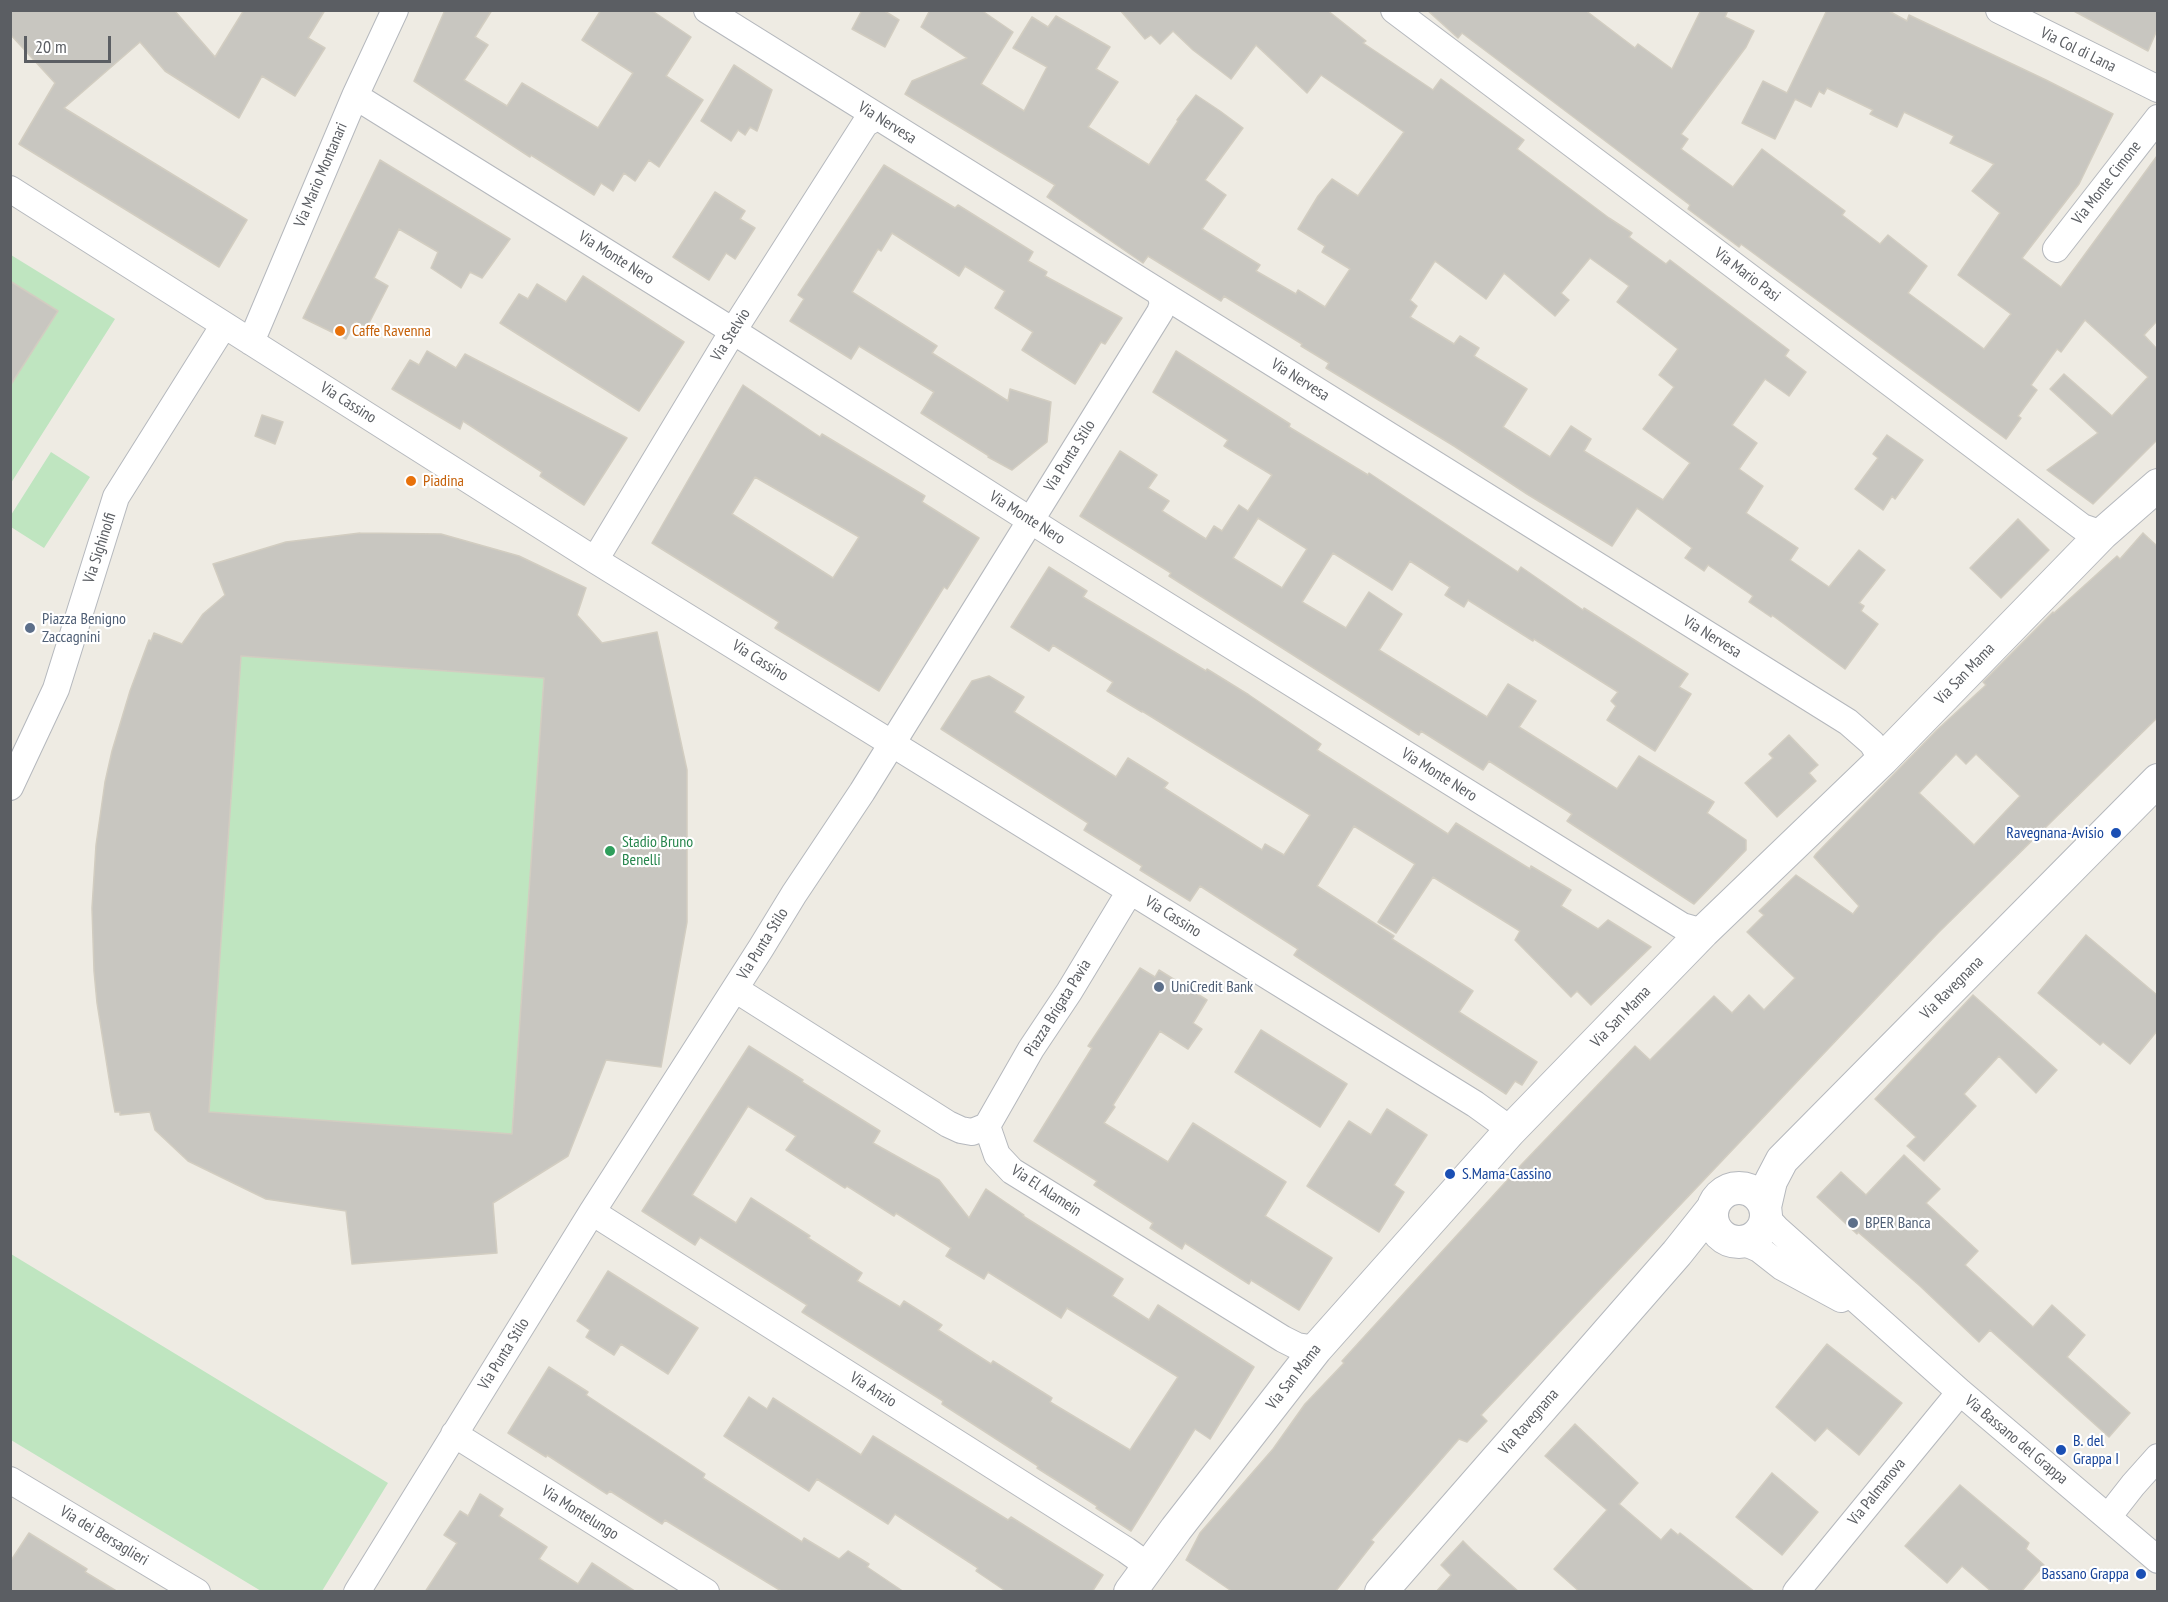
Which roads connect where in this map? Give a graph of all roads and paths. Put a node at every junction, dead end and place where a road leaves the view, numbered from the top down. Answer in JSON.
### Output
{"nodes":[{"id":1,"x":394,"y":10,"type":"edge"},
{"id":2,"x":707,"y":10,"type":"edge"},
{"id":3,"x":1394,"y":10,"type":"edge"},
{"id":4,"x":1999,"y":10,"type":"edge"},
{"id":5,"x":2157,"y":89,"type":"edge"},
{"id":6,"x":355,"y":96,"type":"junction"},
{"id":7,"x":877,"y":117,"type":"junction"},
{"id":8,"x":2157,"y":118,"type":"edge"},
{"id":9,"x":10,"y":189,"type":"edge"},
{"id":10,"x":2056,"y":249,"type":"dead end"},
{"id":11,"x":1160,"y":294,"type":"junction"},
{"id":12,"x":224,"y":326,"type":"junction"},
{"id":13,"x":733,"y":331,"type":"junction"},
{"id":14,"x":250,"y":342,"type":"junction"},
{"id":15,"x":2157,"y":485,"type":"edge"},
{"id":16,"x":1030,"y":520,"type":"junction"},
{"id":17,"x":2102,"y":534,"type":"junction"},
{"id":18,"x":595,"y":560,"type":"junction"},
{"id":19,"x":893,"y":742,"type":"junction"},
{"id":20,"x":1882,"y":760,"type":"junction"},
{"id":21,"x":2157,"y":780,"type":"edge"},
{"id":22,"x":10,"y":787,"type":"edge"},
{"id":23,"x":1130,"y":891,"type":"junction"},
{"id":24,"x":1703,"y":932,"type":"junction"},
{"id":25,"x":735,"y":989,"type":"junction"},
{"id":26,"x":987,"y":1126,"type":"junction"},
{"id":27,"x":1509,"y":1132,"type":"junction"},
{"id":28,"x":1712,"y":1209,"type":"junction"},
{"id":29,"x":591,"y":1212,"type":"junction"},
{"id":30,"x":1766,"y":1212,"type":"junction"},
{"id":31,"x":1734,"y":1240,"type":"junction"},
{"id":32,"x":1677,"y":1253,"type":"junction"},
{"id":33,"x":1876,"y":1318,"type":"junction"},
{"id":34,"x":1316,"y":1349,"type":"junction"},
{"id":35,"x":1960,"y":1392,"type":"junction"},
{"id":36,"x":454,"y":1434,"type":"junction"},
{"id":37,"x":2157,"y":1457,"type":"edge"},
{"id":38,"x":10,"y":1480,"type":"edge"},
{"id":39,"x":2108,"y":1517,"type":"junction"},
{"id":40,"x":2157,"y":1560,"type":"edge"},
{"id":41,"x":1136,"y":1584,"type":"edge"},
{"id":42,"x":197,"y":1592,"type":"edge"},
{"id":43,"x":357,"y":1592,"type":"edge"},
{"id":44,"x":706,"y":1592,"type":"edge"},
{"id":45,"x":1381,"y":1592,"type":"edge"},
{"id":46,"x":1796,"y":1592,"type":"edge"}],
"edges":[{"from":1,"to":6,"type":"street","name":"Via Mario Montanari"},
{"from":2,"to":7,"type":"street","name":"Via Nervesa"},
{"from":3,"to":17,"type":"street","name":"Via Mario Pasi"},
{"from":4,"to":5,"type":"street","name":"Via Col di Lana"},
{"from":6,"to":13,"type":"street","name":"Via Monte Nero"},
{"from":6,"to":14,"type":"street","name":"Via Mario Montanari"},
{"from":7,"to":11,"type":"street","name":"Via Nervesa"},
{"from":7,"to":13,"type":"street","name":"Via Stelvio"},
{"from":8,"to":10,"type":"street","name":"Via Monte Cimone"},
{"from":9,"to":12,"type":"street","name":"Via Cassino"},
{"from":11,"to":16,"type":"street","name":"Via Punta Stilo"},
{"from":11,"to":20,"type":"street","name":"Via Nervesa"},
{"from":12,"to":14,"type":"street","name":"Via Cassino"},
{"from":12,"to":22,"type":"street","name":"Via Sighinolfi"},
{"from":13,"to":16,"type":"street","name":"Via Monte Nero"},
{"from":13,"to":18,"type":"street","name":"Via Stelvio"},
{"from":14,"to":18,"type":"street","name":"Via Cassino"},
{"from":15,"to":17,"type":"street","name":"Via San Mama"},
{"from":16,"to":19,"type":"street","name":"Via Punta Stilo"},
{"from":16,"to":24,"type":"street","name":"Via Monte Nero"},
{"from":17,"to":20,"type":"street","name":"Via San Mama"},
{"from":18,"to":19,"type":"street","name":"Via Cassino"},
{"from":19,"to":23,"type":"street","name":"Via Cassino"},
{"from":19,"to":25,"type":"street","name":"Via Punta Stilo"},
{"from":20,"to":24,"type":"street","name":"Via San Mama"},
{"from":21,"to":30,"type":"street","name":"Via Ravegnana"},
{"from":23,"to":26,"type":"street","name":"Piazza Brigata Pavia"},
{"from":23,"to":27,"type":"street","name":"Via Cassino"},
{"from":24,"to":27,"type":"street","name":"Via San Mama"},
{"from":25,"to":26,"type":"street"},
{"from":25,"to":29,"type":"street","name":"Via Punta Stilo"},
{"from":26,"to":34,"type":"street","name":"Via El Alamein"},
{"from":27,"to":34,"type":"street","name":"Via San Mama"},
{"from":28,"to":30,"type":"street"},
{"from":28,"to":31,"type":"street"},
{"from":28,"to":32,"type":"street","name":"Via Ravegnana"},
{"from":29,"to":36,"type":"street","name":"Via Punta Stilo"},
{"from":29,"to":41,"type":"street","name":"Via Anzio"},
{"from":30,"to":31,"type":"street"},
{"from":30,"to":33,"type":"street","name":"Via Bassano del Grappa"},
{"from":31,"to":32,"type":"street","name":"Via Ravegnana"},
{"from":31,"to":33,"type":"street","name":"Via Bassano del Grappa"},
{"from":32,"to":45,"type":"street","name":"Via Ravegnana"},
{"from":33,"to":35,"type":"street","name":"Via Bassano del Grappa"},
{"from":34,"to":41,"type":"street","name":"Via San Mama"},
{"from":35,"to":39,"type":"street","name":"Via Bassano del Grappa"},
{"from":35,"to":46,"type":"street","name":"Via Palmanova"},
{"from":36,"to":43,"type":"street","name":"Via Punta Stilo"},
{"from":36,"to":44,"type":"street","name":"Via Montelungo"},
{"from":37,"to":39,"type":"street"},
{"from":38,"to":42,"type":"street","name":"Via dei Bersaglieri"},
{"from":39,"to":40,"type":"street","name":"Via Bassano del Grappa"}]}
